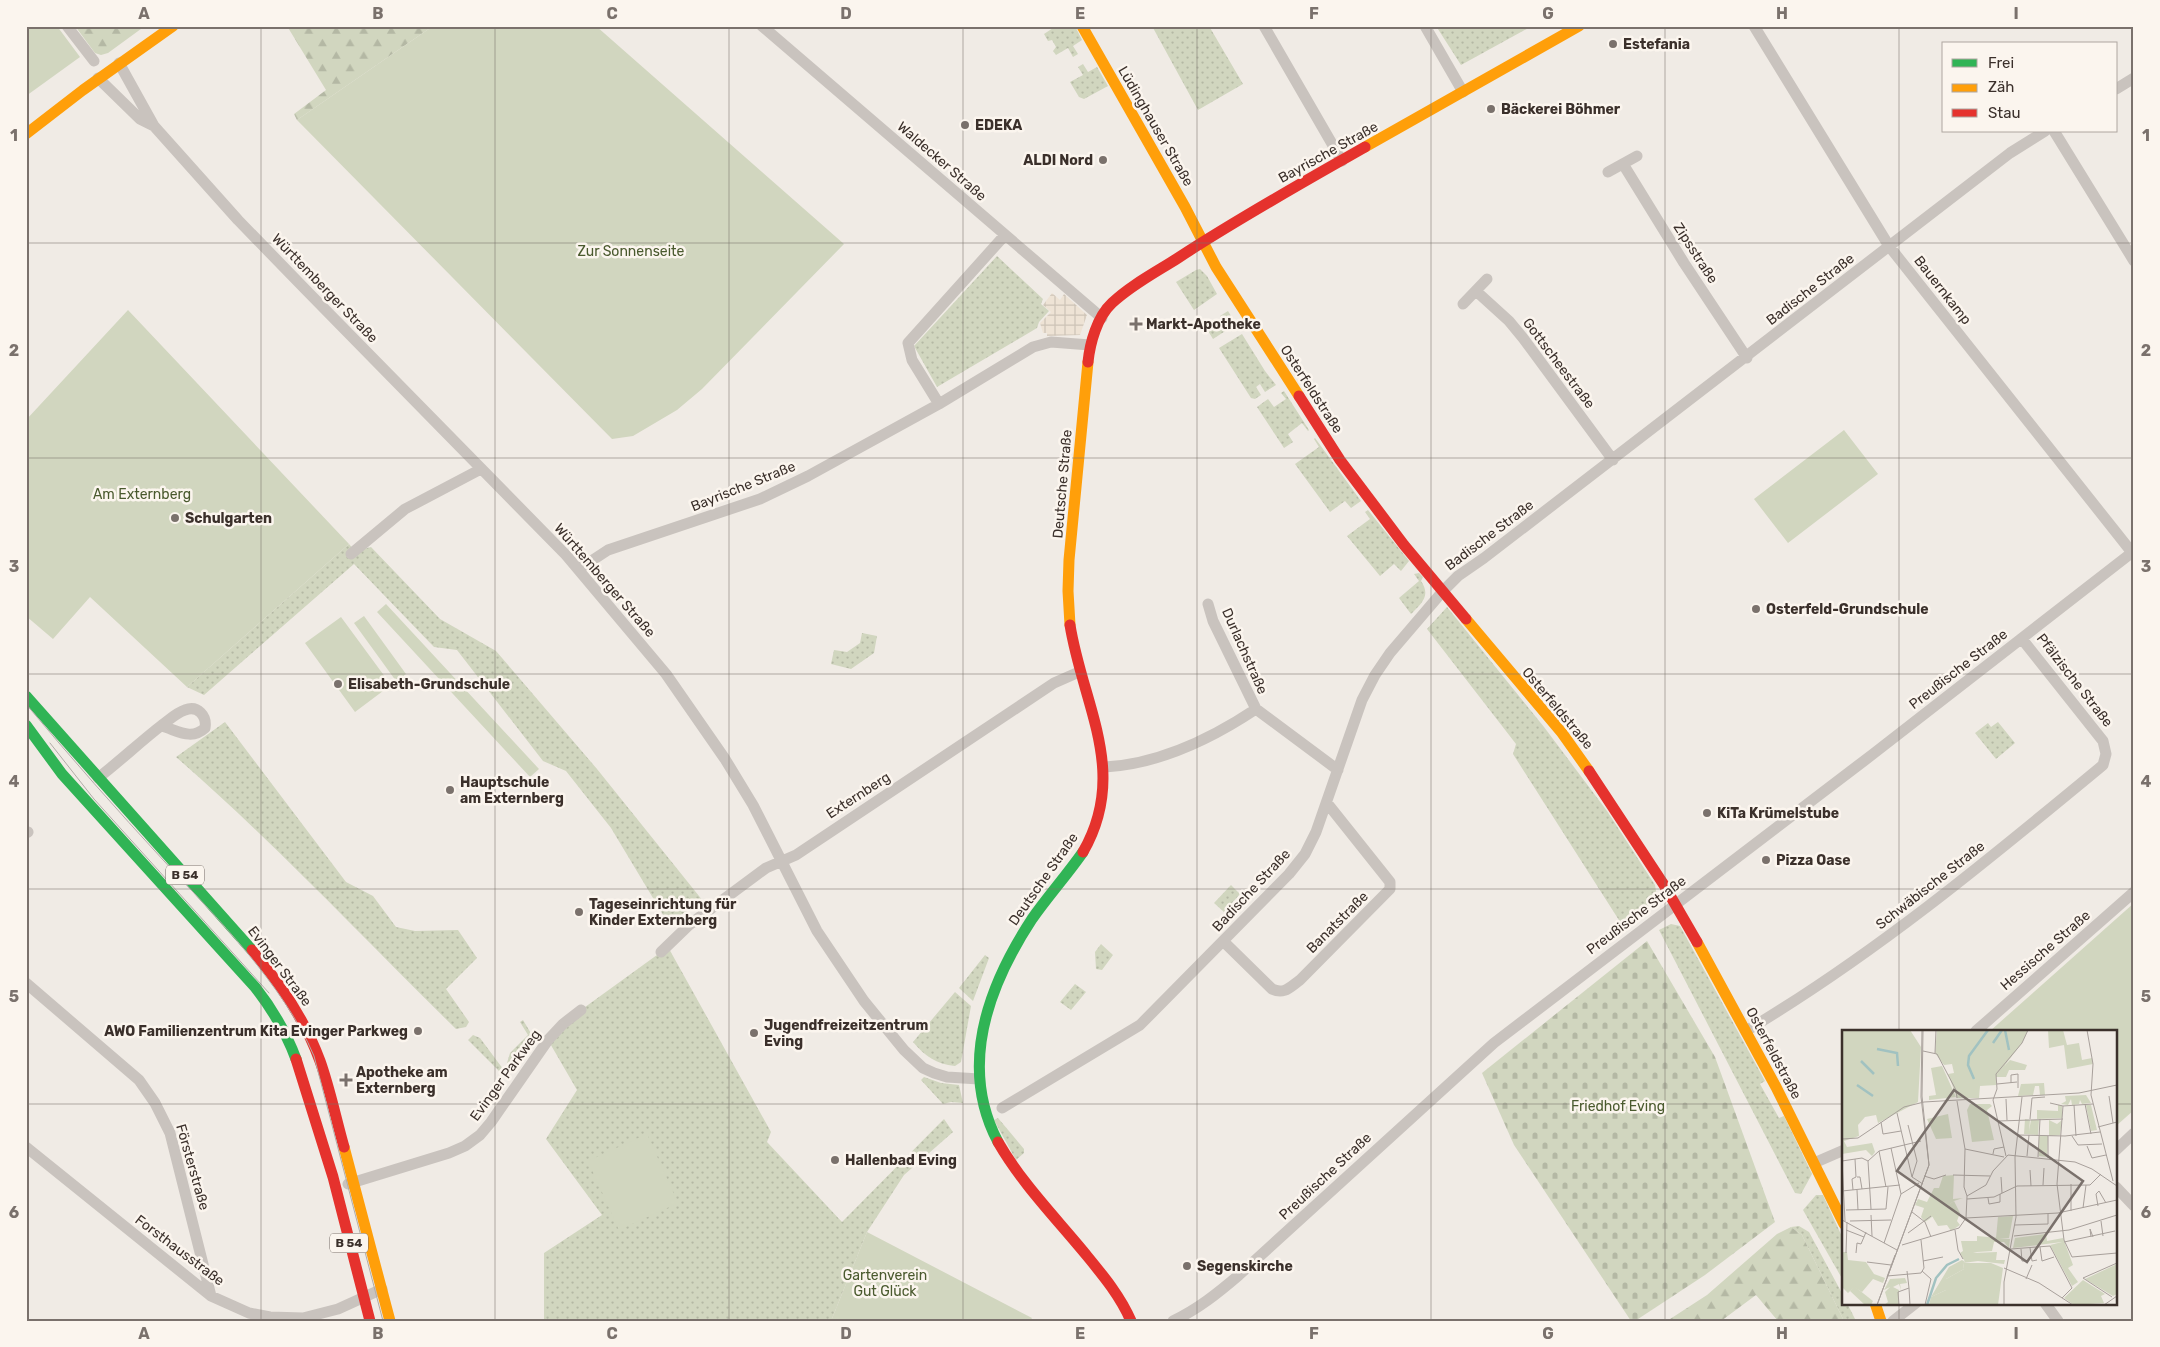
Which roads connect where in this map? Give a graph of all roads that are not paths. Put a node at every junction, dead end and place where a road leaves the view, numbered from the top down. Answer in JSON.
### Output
{"nodes":[{"id":1,"x":67,"y":26,"type":"edge"},
{"id":2,"x":173,"y":26,"type":"edge"},
{"id":3,"x":762,"y":26,"type":"edge"},
{"id":4,"x":1082,"y":26,"type":"edge"},
{"id":5,"x":1264,"y":26,"type":"edge"},
{"id":6,"x":1425,"y":26,"type":"edge"},
{"id":7,"x":1579,"y":26,"type":"edge"},
{"id":8,"x":1754,"y":26,"type":"edge"},
{"id":9,"x":94,"y":61,"type":"dead end"},
{"id":10,"x":119,"y":64,"type":"junction"},
{"id":11,"x":98,"y":78,"type":"junction"},
{"id":12,"x":2134,"y":78,"type":"edge"},
{"id":13,"x":2118,"y":88,"type":"edge"},
{"id":14,"x":1463,"y":92,"type":"junction"},
{"id":15,"x":154,"y":126,"type":"junction"},
{"id":16,"x":2040,"y":132,"type":"edge"},
{"id":17,"x":2055,"y":132,"type":"edge"},
{"id":18,"x":26,"y":134,"type":"edge"},
{"id":19,"x":1637,"y":156,"type":"dead end"},
{"id":20,"x":1342,"y":161,"type":"junction"},
{"id":21,"x":1623,"y":164,"type":"junction"},
{"id":22,"x":1608,"y":172,"type":"dead end"},
{"id":23,"x":1005,"y":235,"type":"junction"},
{"id":24,"x":1203,"y":241,"type":"junction"},
{"id":25,"x":1890,"y":246,"type":"junction"},
{"id":26,"x":2134,"y":261,"type":"edge"},
{"id":27,"x":1487,"y":279,"type":"dead end"},
{"id":28,"x":1476,"y":291,"type":"junction"},
{"id":29,"x":1463,"y":304,"type":"dead end"},
{"id":30,"x":1102,"y":318,"type":"junction"},
{"id":31,"x":1090,"y":345,"type":"junction"},
{"id":32,"x":1747,"y":358,"type":"junction"},
{"id":33,"x":938,"y":404,"type":"junction"},
{"id":34,"x":1613,"y":460,"type":"junction"},
{"id":35,"x":480,"y":469,"type":"junction"},
{"id":36,"x":2133,"y":553,"type":"edge"},
{"id":37,"x":351,"y":554,"type":"dead end"},
{"id":38,"x":579,"y":569,"type":"junction"},
{"id":39,"x":1443,"y":591,"type":"junction"},
{"id":40,"x":1208,"y":604,"type":"dead end"},
{"id":41,"x":2022,"y":638,"type":"junction"},
{"id":42,"x":1079,"y":672,"type":"junction"},
{"id":43,"x":26,"y":696,"type":"edge"},
{"id":44,"x":1256,"y":709,"type":"junction"},
{"id":45,"x":26,"y":725,"type":"edge"},
{"id":46,"x":161,"y":726,"type":"dead end"},
{"id":47,"x":2104,"y":741,"type":"joint"},
{"id":48,"x":1105,"y":768,"type":"junction"},
{"id":49,"x":1338,"y":770,"type":"junction"},
{"id":50,"x":98,"y":778,"type":"junction"},
{"id":51,"x":1327,"y":803,"type":"junction"},
{"id":52,"x":783,"y":861,"type":"junction"},
{"id":53,"x":2134,"y":892,"type":"edge"},
{"id":54,"x":1676,"y":904,"type":"junction"},
{"id":55,"x":1224,"y":941,"type":"junction"},
{"id":56,"x":661,"y":952,"type":"dead end"},
{"id":57,"x":26,"y":983,"type":"edge"},
{"id":58,"x":581,"y":1010,"type":"dead end"},
{"id":59,"x":1977,"y":1030,"type":"edge"},
{"id":60,"x":1746,"y":1031,"type":"junction"},
{"id":61,"x":979,"y":1079,"type":"junction"},
{"id":62,"x":1002,"y":1108,"type":"dead end"},
{"id":63,"x":2134,"y":1133,"type":"edge"},
{"id":64,"x":26,"y":1147,"type":"edge"},
{"id":65,"x":2118,"y":1148,"type":"edge"},
{"id":66,"x":1842,"y":1151,"type":"edge"},
{"id":67,"x":1814,"y":1163,"type":"junction"},
{"id":68,"x":352,"y":1183,"type":"junction"},
{"id":69,"x":335,"y":1187,"type":"junction"},
{"id":70,"x":2118,"y":1189,"type":"edge"},
{"id":71,"x":2134,"y":1206,"type":"edge"},
{"id":72,"x":1842,"y":1220,"type":"edge"},
{"id":73,"x":382,"y":1289,"type":"junction"},
{"id":74,"x":211,"y":1296,"type":"junction"},
{"id":75,"x":364,"y":1298,"type":"junction"},
{"id":76,"x":1875,"y":1304,"type":"edge"},
{"id":77,"x":1915,"y":1304,"type":"edge"},
{"id":78,"x":2046,"y":1304,"type":"edge"},
{"id":79,"x":338,"y":1309,"type":"junction"},
{"id":80,"x":303,"y":1320,"type":"edge"},
{"id":81,"x":332,"y":1321,"type":"edge"},
{"id":82,"x":370,"y":1321,"type":"edge"},
{"id":83,"x":390,"y":1321,"type":"edge"},
{"id":84,"x":1131,"y":1321,"type":"edge"},
{"id":85,"x":1173,"y":1321,"type":"edge"},
{"id":86,"x":1881,"y":1321,"type":"edge"},
{"id":87,"x":1892,"y":1321,"type":"edge"},
{"id":88,"x":2058,"y":1321,"type":"edge"}],
"edges":[{"from":1,"to":9,"type":"street"},
{"from":2,"to":10,"type":"street"},
{"from":3,"to":23,"type":"street","name":"Waldecker Straße"},
{"from":4,"to":24,"type":"street","name":"Lüdinghauser Straße"},
{"from":5,"to":20,"type":"street"},
{"from":6,"to":14,"type":"street"},
{"from":7,"to":14,"type":"street","name":"Bayrische Straße"},
{"from":8,"to":25,"type":"street","name":"Bauernkamp"},
{"from":10,"to":11,"type":"street"},
{"from":10,"to":15,"type":"street","name":"Württemberger Straße"},
{"from":11,"to":15,"type":"street","name":"Württemberger Straße"},
{"from":11,"to":18,"type":"street"},
{"from":12,"to":13,"type":"street"},
{"from":14,"to":20,"type":"street","name":"Bayrische Straße"},
{"from":15,"to":35,"type":"street","name":"Württemberger Straße"},
{"from":16,"to":25,"type":"street","name":"Badische Straße"},
{"from":17,"to":26,"type":"street"},
{"from":19,"to":21,"type":"street"},
{"from":20,"to":24,"type":"street","name":"Bayrische Straße"},
{"from":21,"to":22,"type":"street"},
{"from":21,"to":32,"type":"street","name":"Zipsstraße"},
{"from":23,"to":30,"type":"street","name":"Waldecker Straße"},
{"from":23,"to":33,"type":"street"},
{"from":24,"to":30,"type":"street","name":"Bayrische Straße"},
{"from":24,"to":39,"type":"street","name":"Osterfeldstraße"},
{"from":25,"to":32,"type":"street","name":"Badische Straße"},
{"from":25,"to":36,"type":"street","name":"Bauernkamp"},
{"from":27,"to":28,"type":"street"},
{"from":28,"to":29,"type":"street"},
{"from":28,"to":34,"type":"street","name":"Gottscheestraße"},
{"from":30,"to":31,"type":"street","name":"Deutsche Straße"},
{"from":31,"to":33,"type":"street","name":"Bayrische Straße"},
{"from":31,"to":42,"type":"street","name":"Deutsche Straße"},
{"from":32,"to":34,"type":"street","name":"Badische Straße"},
{"from":33,"to":38,"type":"street","name":"Bayrische Straße"},
{"from":34,"to":39,"type":"street","name":"Badische Straße"},
{"from":35,"to":37,"type":"street"},
{"from":35,"to":38,"type":"street","name":"Württemberger Straße"},
{"from":36,"to":41,"type":"street","name":"Preußische Straße"},
{"from":38,"to":52,"type":"street","name":"Württemberger Straße"},
{"from":39,"to":49,"type":"street","name":"Badische Straße"},
{"from":39,"to":54,"type":"street","name":"Osterfeldstraße"},
{"from":40,"to":44,"type":"street","name":"Durlachstraße"},
{"from":41,"to":47,"type":"street","name":"Pfälzische Straße"},
{"from":41,"to":54,"type":"street","name":"Preußische Straße"},
{"from":42,"to":48,"type":"street","name":"Deutsche Straße"},
{"from":42,"to":52,"type":"street","name":"Externberg"},
{"from":43,"to":50,"type":"street","name":"Evinger Straße","number":"B 54"},
{"from":44,"to":48,"type":"street","name":"Durlachstraße"},
{"from":44,"to":49,"type":"street","name":"Durlachstraße"},
{"from":45,"to":69,"type":"street","number":"B 54"},
{"from":46,"to":50,"type":"street"},
{"from":47,"to":60,"type":"street","name":"Schwäbische Straße"},
{"from":48,"to":61,"type":"street","name":"Deutsche Straße"},
{"from":49,"to":51,"type":"street","name":"Badische Straße"},
{"from":50,"to":68,"type":"street","name":"Evinger Straße","number":"B 54"},
{"from":51,"to":55,"type":"street","name":"Badische Straße"},
{"from":51,"to":55,"type":"street","name":"Banatstraße"},
{"from":52,"to":56,"type":"street","name":"Externberg"},
{"from":52,"to":61,"type":"street","name":"Württemberger Straße"},
{"from":53,"to":59,"type":"street","name":"Hessische Straße"},
{"from":54,"to":60,"type":"street","name":"Osterfeldstraße"},
{"from":54,"to":85,"type":"street","name":"Preußische Straße"},
{"from":55,"to":62,"type":"street","name":"Badische Straße"},
{"from":57,"to":74,"type":"street","name":"Försterstraße"},
{"from":58,"to":68,"type":"street","name":"Evinger Parkweg"},
{"from":60,"to":67,"type":"street","name":"Osterfeldstraße"},
{"from":61,"to":84,"type":"street","name":"Deutsche Straße"},
{"from":63,"to":65,"type":"street"},
{"from":64,"to":74,"type":"street","name":"Forsthausstraße"},
{"from":66,"to":67,"type":"street"},
{"from":67,"to":72,"type":"street","name":"Osterfeldstraße"},
{"from":68,"to":69,"type":"street","name":"Evinger Parkweg"},
{"from":68,"to":73,"type":"street","name":"Evinger Straße","number":"B 54"},
{"from":69,"to":75,"type":"street","number":"B 54"},
{"from":70,"to":71,"type":"street"},
{"from":73,"to":75,"type":"street","name":"Forsthausstraße"},
{"from":73,"to":83,"type":"street","name":"Evinger Straße","number":"B 54"},
{"from":74,"to":80,"type":"street","name":"Forsthausstraße"},
{"from":75,"to":79,"type":"street","name":"Forsthausstraße"},
{"from":75,"to":82,"type":"street","number":"B 54"},
{"from":76,"to":86,"type":"street"},
{"from":77,"to":87,"type":"street"},
{"from":78,"to":88,"type":"street"},
{"from":79,"to":80,"type":"street","name":"Forsthausstraße"},
{"from":79,"to":81,"type":"street"}]}
